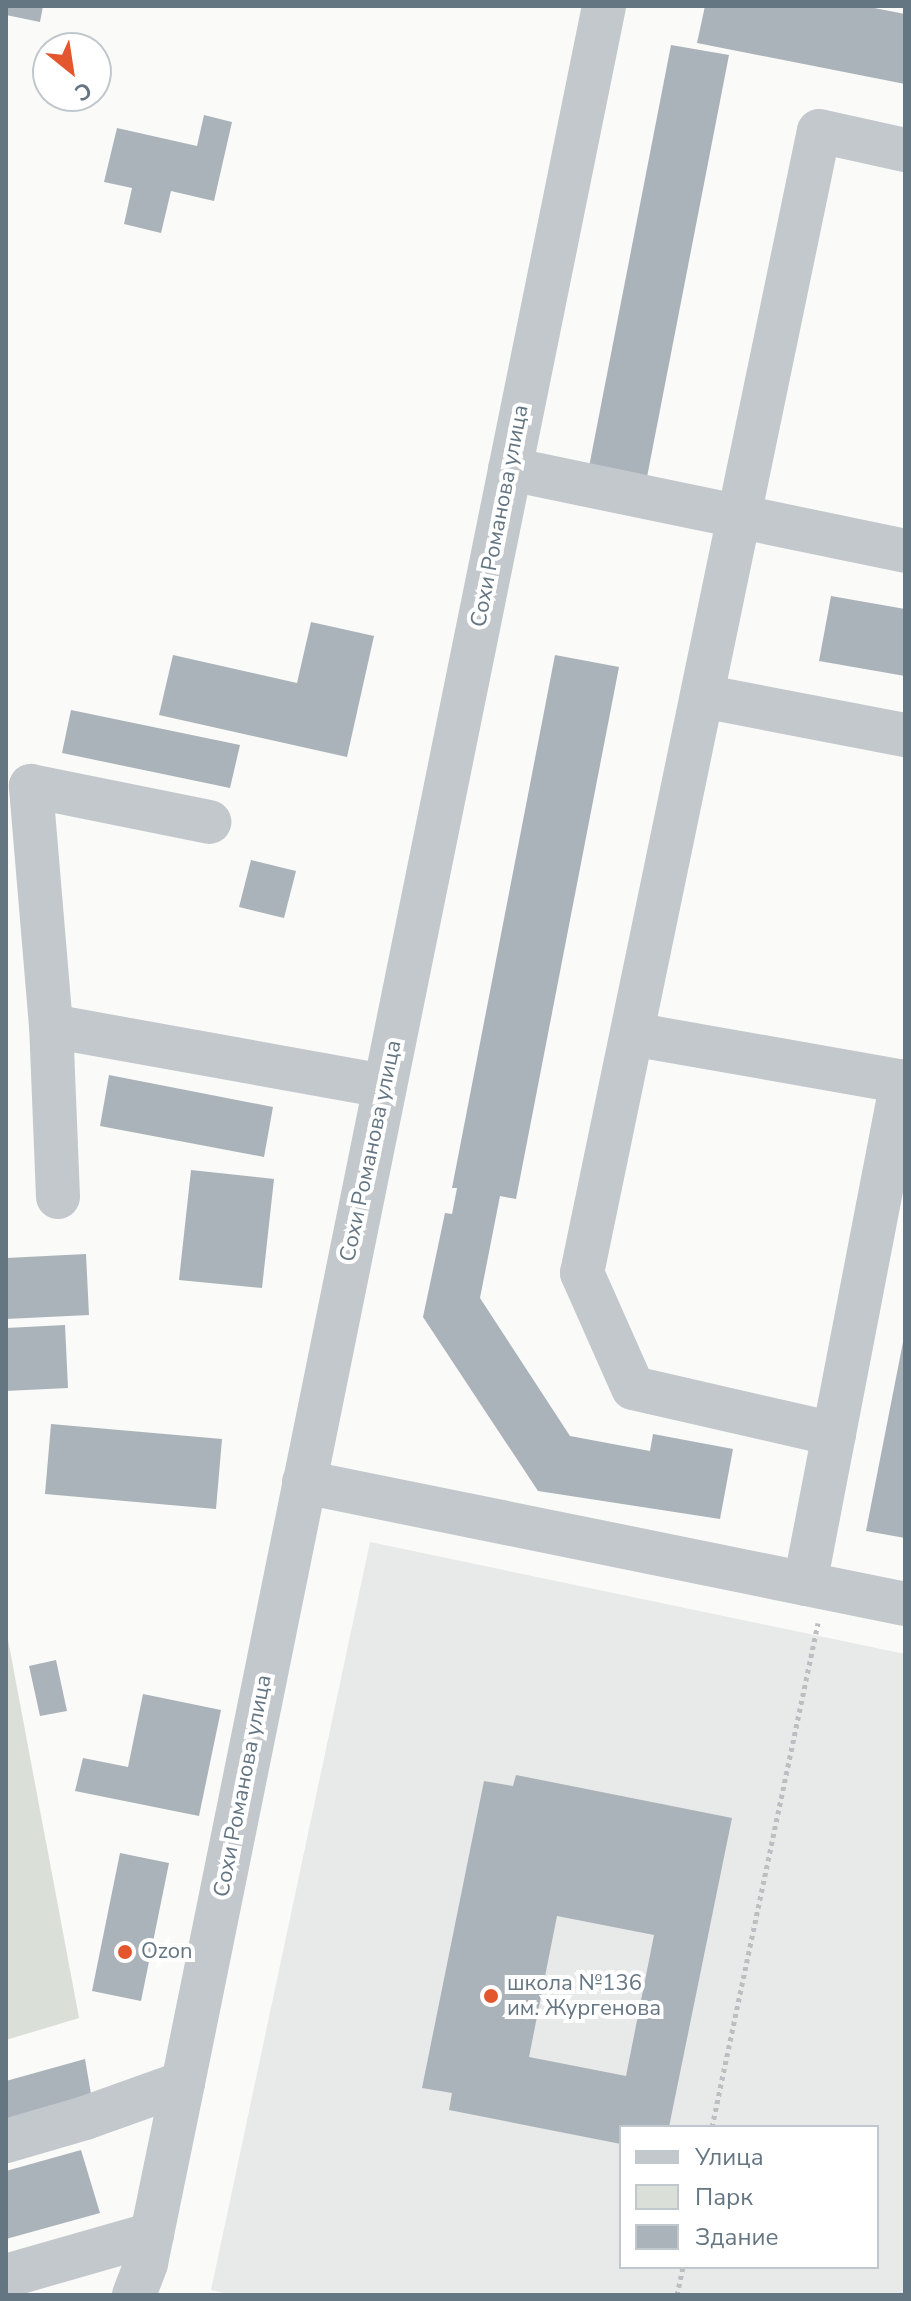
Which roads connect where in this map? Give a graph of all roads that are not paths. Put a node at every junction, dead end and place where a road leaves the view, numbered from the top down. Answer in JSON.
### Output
{"nodes":[{"id":1,"x":604,"y":6,"type":"edge"},
{"id":2,"x":905,"y":150,"type":"edge"},
{"id":3,"x":510,"y":469,"type":"junction"},
{"id":4,"x":739,"y":517,"type":"junction"},
{"id":5,"x":905,"y":551,"type":"edge"},
{"id":6,"x":702,"y":696,"type":"junction"},
{"id":7,"x":905,"y":735,"type":"edge"},
{"id":8,"x":209,"y":822,"type":"dead end"},
{"id":9,"x":51,"y":1026,"type":"junction"},
{"id":10,"x":632,"y":1034,"type":"junction"},
{"id":11,"x":904,"y":1082,"type":"edge"},
{"id":12,"x":385,"y":1086,"type":"junction"},
{"id":13,"x":58,"y":1197,"type":"dead end"},
{"id":14,"x":834,"y":1434,"type":"junction"},
{"id":15,"x":304,"y":1482,"type":"junction"},
{"id":16,"x":814,"y":1586,"type":"junction"},
{"id":17,"x":905,"y":1604,"type":"edge"},
{"id":18,"x":183,"y":2083,"type":"junction"},
{"id":19,"x":6,"y":2141,"type":"edge"},
{"id":20,"x":152,"y":2234,"type":"junction"},
{"id":21,"x":6,"y":2276,"type":"edge"},
{"id":22,"x":134,"y":2295,"type":"edge"}],
"edges":[{"from":1,"to":3,"type":"street","name":"Сохи Романова улица"},
{"from":2,"to":4,"type":"street"},
{"from":3,"to":4,"type":"street"},
{"from":3,"to":12,"type":"street","name":"Сохи Романова улица"},
{"from":4,"to":5,"type":"street"},
{"from":4,"to":6,"type":"street"},
{"from":6,"to":7,"type":"street"},
{"from":6,"to":10,"type":"street"},
{"from":8,"to":9,"type":"street"},
{"from":9,"to":12,"type":"street"},
{"from":9,"to":13,"type":"street"},
{"from":10,"to":11,"type":"street"},
{"from":10,"to":14,"type":"street"},
{"from":11,"to":14,"type":"street"},
{"from":12,"to":15,"type":"street","name":"Сохи Романова улица"},
{"from":14,"to":16,"type":"street"},
{"from":15,"to":16,"type":"street"},
{"from":15,"to":18,"type":"street","name":"Сохи Романова улица"},
{"from":16,"to":17,"type":"street"},
{"from":18,"to":19,"type":"street"},
{"from":18,"to":20,"type":"street","name":"Сохи Романова улица"},
{"from":20,"to":21,"type":"street"},
{"from":20,"to":22,"type":"street","name":"Сохи Романова улица"}]}
